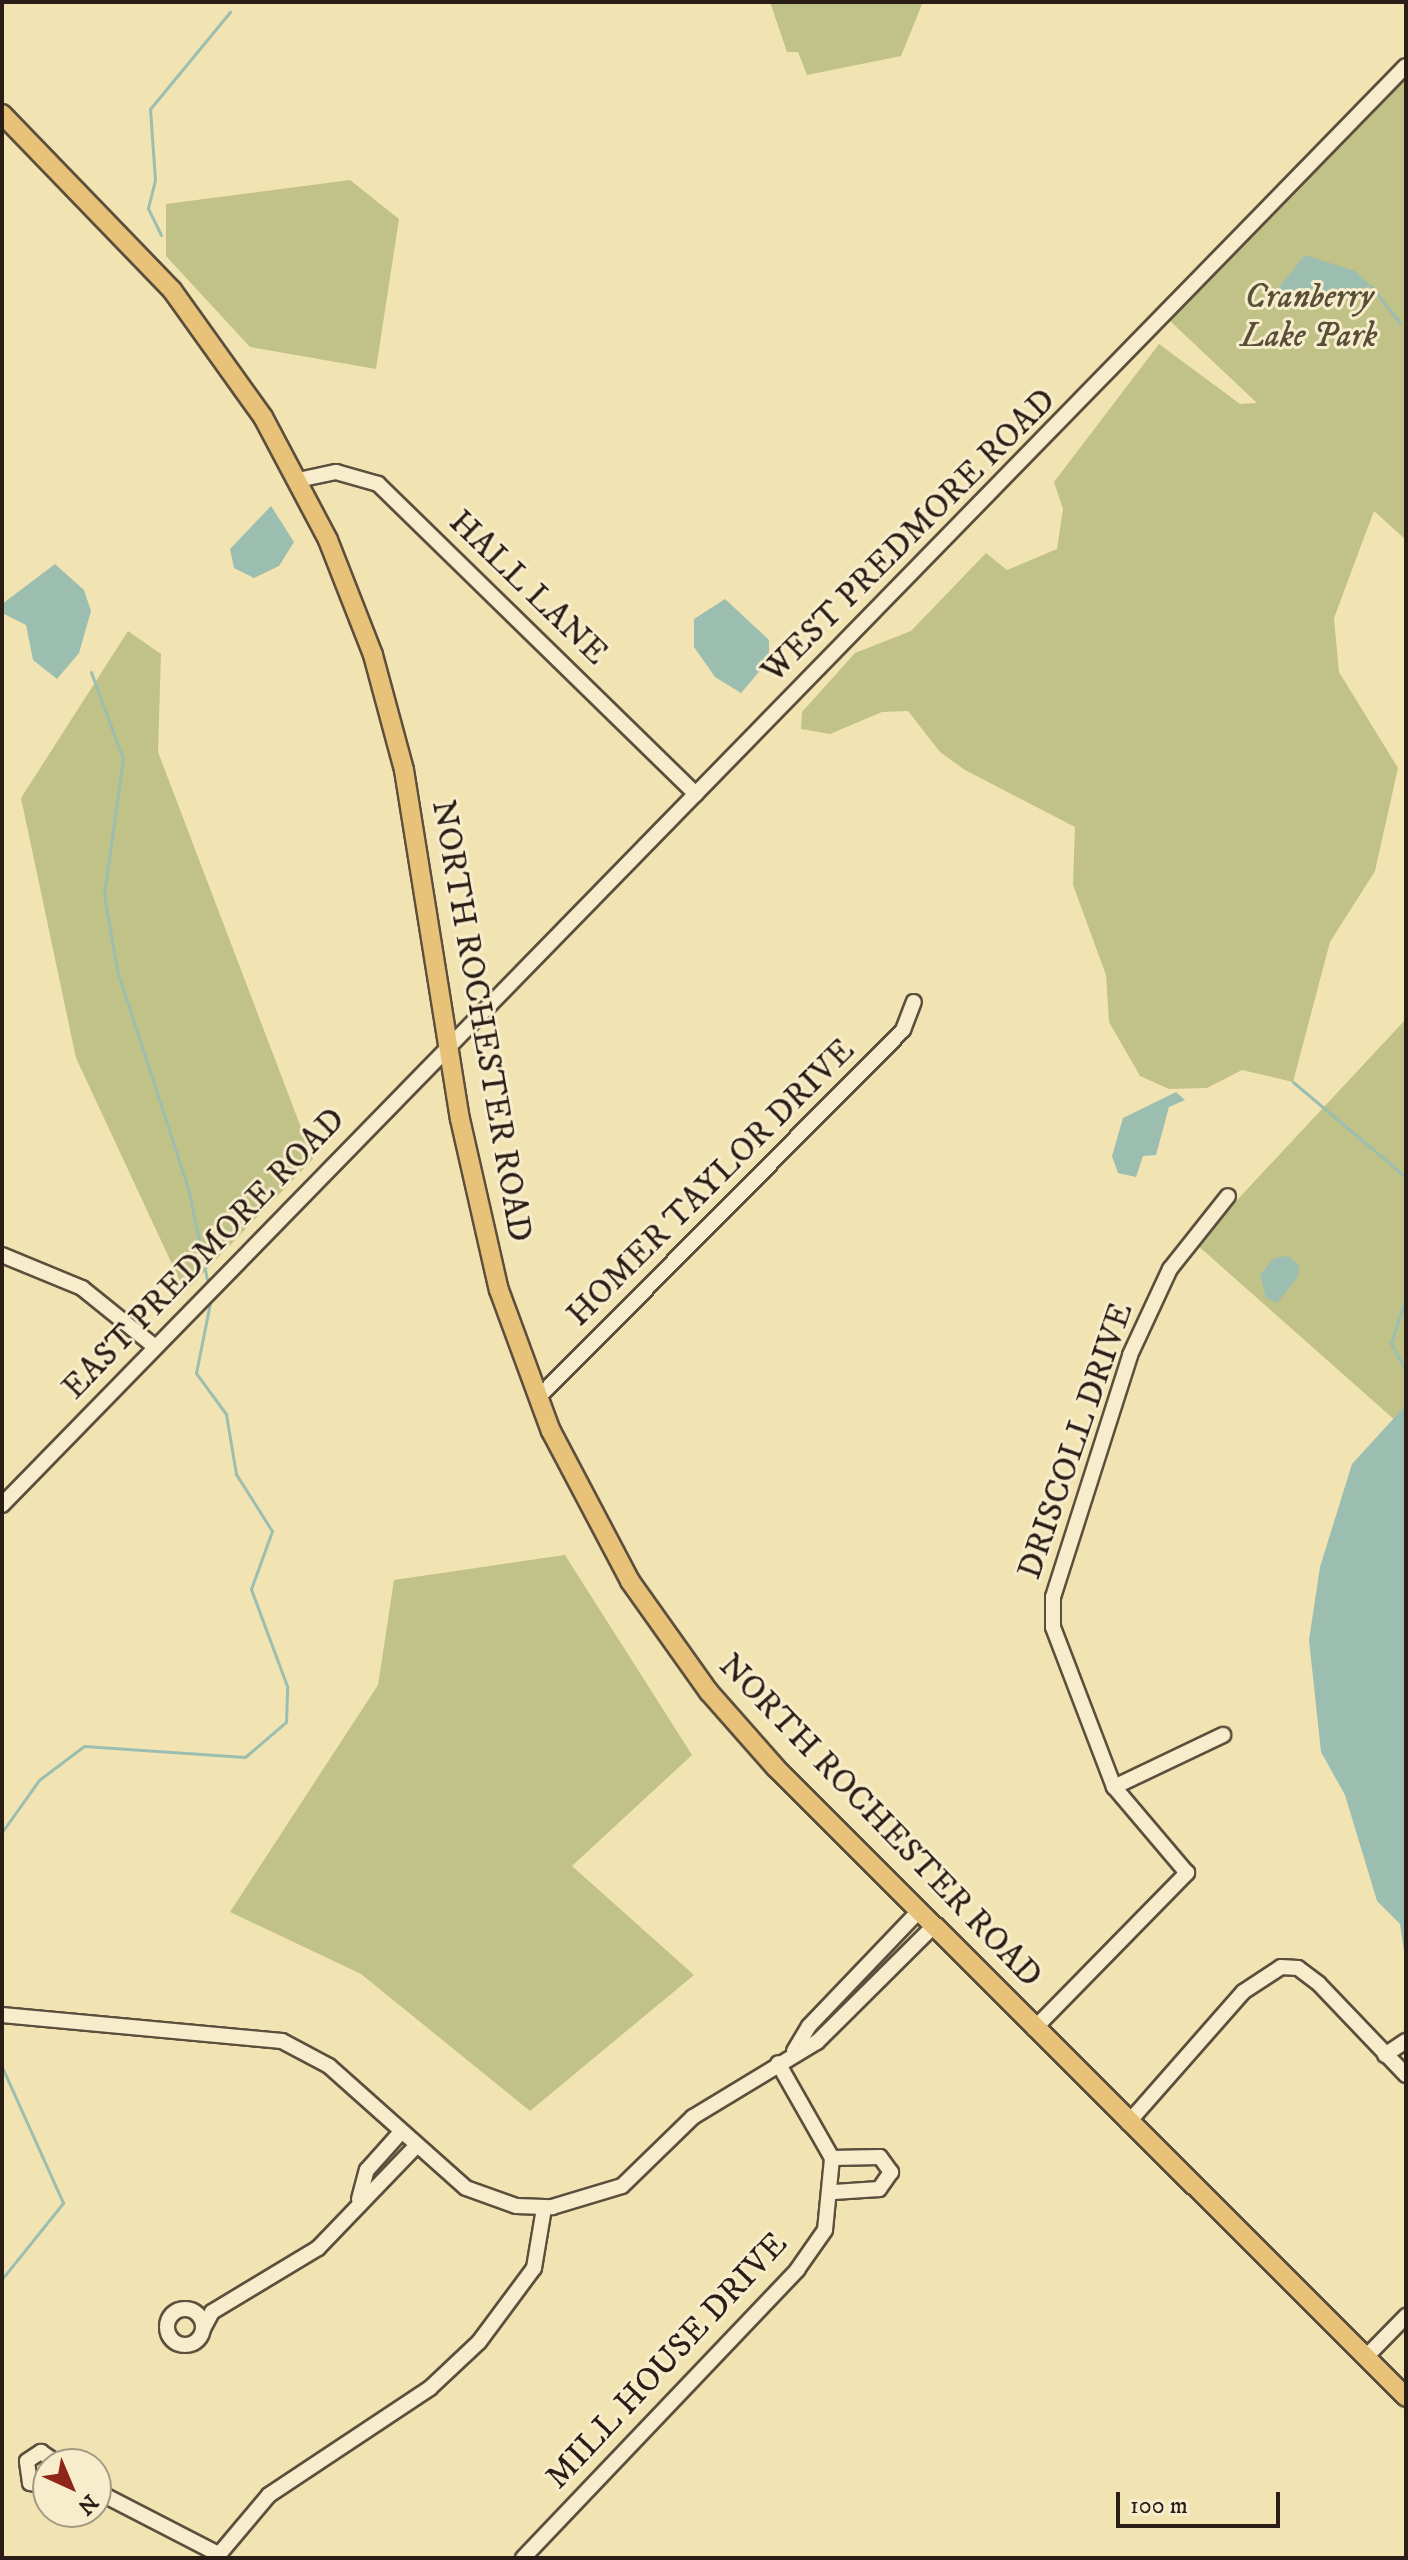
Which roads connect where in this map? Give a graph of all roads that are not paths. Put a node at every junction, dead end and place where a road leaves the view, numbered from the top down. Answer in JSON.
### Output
{"nodes":[{"id":1,"x":1406,"y":66,"type":"edge"},
{"id":2,"x":2,"y":114,"type":"edge"},
{"id":3,"x":298,"y":480,"type":"junction"},
{"id":4,"x":696,"y":794,"type":"junction"},
{"id":5,"x":914,"y":1002,"type":"dead end"},
{"id":6,"x":449,"y":1044,"type":"junction"},
{"id":7,"x":1228,"y":1196,"type":"dead end"},
{"id":8,"x":2,"y":1255,"type":"edge"},
{"id":9,"x":155,"y":1347,"type":"junction"},
{"id":10,"x":538,"y":1398,"type":"junction"},
{"id":11,"x":2,"y":1505,"type":"edge"},
{"id":12,"x":1223,"y":1735,"type":"dead end"},
{"id":13,"x":1114,"y":1787,"type":"junction"},
{"id":14,"x":918,"y":1912,"type":"junction"},
{"id":15,"x":933,"y":1927,"type":"junction"},
{"id":16,"x":2,"y":2015,"type":"edge"},
{"id":17,"x":1034,"y":2029,"type":"junction"},
{"id":18,"x":1406,"y":2041,"type":"edge"},
{"id":19,"x":794,"y":2051,"type":"junction"},
{"id":20,"x":1385,"y":2055,"type":"junction"},
{"id":21,"x":778,"y":2063,"type":"junction"},
{"id":22,"x":1406,"y":2075,"type":"edge"},
{"id":23,"x":1128,"y":2123,"type":"junction"},
{"id":24,"x":401,"y":2132,"type":"junction"},
{"id":25,"x":416,"y":2146,"type":"junction"},
{"id":26,"x":832,"y":2158,"type":"junction"},
{"id":27,"x":834,"y":2192,"type":"junction"},
{"id":28,"x":359,"y":2199,"type":"junction"},
{"id":29,"x":544,"y":2208,"type":"junction"},
{"id":30,"x":192,"y":2310,"type":"junction"},
{"id":31,"x":212,"y":2312,"type":"junction"},
{"id":32,"x":1406,"y":2316,"type":"edge"},
{"id":33,"x":203,"y":2329,"type":"junction"},
{"id":34,"x":1365,"y":2358,"type":"junction"},
{"id":35,"x":1406,"y":2397,"type":"edge"},
{"id":36,"x":32,"y":2458,"type":"edge"},
{"id":37,"x":32,"y":2483,"type":"edge"},
{"id":38,"x":112,"y":2500,"type":"edge"},
{"id":39,"x":217,"y":2556,"type":"edge"},
{"id":40,"x":523,"y":2558,"type":"edge"}],
"edges":[{"from":1,"to":4,"type":"street","name":"WEST PREDMORE ROAD"},
{"from":2,"to":3,"type":"main road","name":"NORTH ROCHESTER ROAD"},
{"from":3,"to":4,"type":"street","name":"HALL LANE"},
{"from":3,"to":6,"type":"main road","name":"NORTH ROCHESTER ROAD"},
{"from":4,"to":6,"type":"street","name":"WEST PREDMORE ROAD"},
{"from":5,"to":10,"type":"street","name":"HOMER TAYLOR DRIVE"},
{"from":6,"to":9,"type":"street","name":"EAST PREDMORE ROAD"},
{"from":6,"to":10,"type":"main road","name":"NORTH ROCHESTER ROAD"},
{"from":7,"to":13,"type":"street","name":"DRISCOLL DRIVE"},
{"from":8,"to":9,"type":"street"},
{"from":9,"to":11,"type":"street","name":"EAST PREDMORE ROAD"},
{"from":10,"to":14,"type":"main road","name":"NORTH ROCHESTER ROAD"},
{"from":12,"to":13,"type":"street"},
{"from":13,"to":17,"type":"street","name":"DRISCOLL DRIVE"},
{"from":14,"to":15,"type":"main road","name":"NORTH ROCHESTER ROAD"},
{"from":14,"to":19,"type":"street"},
{"from":15,"to":17,"type":"main road","name":"NORTH ROCHESTER ROAD"},
{"from":15,"to":19,"type":"street"},
{"from":16,"to":24,"type":"street"},
{"from":17,"to":23,"type":"main road","name":"NORTH ROCHESTER ROAD"},
{"from":18,"to":20,"type":"street"},
{"from":19,"to":21,"type":"street"},
{"from":20,"to":22,"type":"street"},
{"from":20,"to":23,"type":"street"},
{"from":21,"to":26,"type":"street","name":"MILL HOUSE DRIVE"},
{"from":21,"to":29,"type":"street"},
{"from":23,"to":34,"type":"main road","name":"NORTH ROCHESTER ROAD"},
{"from":24,"to":25,"type":"street"},
{"from":24,"to":28,"type":"street"},
{"from":25,"to":28,"type":"street"},
{"from":25,"to":29,"type":"street"},
{"from":26,"to":27,"type":"street","name":"MILL HOUSE DRIVE"},
{"from":26,"to":27,"type":"street"},
{"from":27,"to":40,"type":"street","name":"MILL HOUSE DRIVE"},
{"from":28,"to":31,"type":"street"},
{"from":29,"to":39,"type":"street"},
{"from":30,"to":31,"type":"street"},
{"from":30,"to":33,"type":"street"},
{"from":30,"to":33,"type":"street"},
{"from":31,"to":33,"type":"street"},
{"from":32,"to":34,"type":"street"},
{"from":34,"to":35,"type":"main road","name":"NORTH ROCHESTER ROAD"},
{"from":36,"to":37,"type":"street"},
{"from":38,"to":39,"type":"street"}]}
